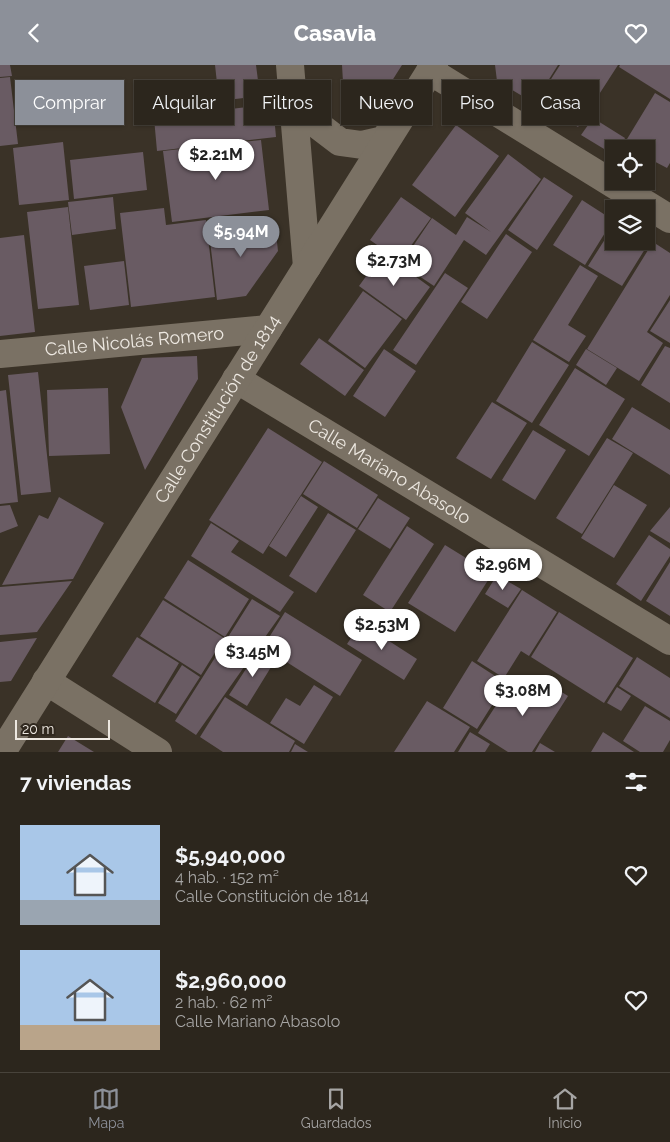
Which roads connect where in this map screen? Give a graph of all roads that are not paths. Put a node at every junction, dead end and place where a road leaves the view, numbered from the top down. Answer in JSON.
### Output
{"nodes":[{"id":1,"x":290,"y":65,"type":"edge"},
{"id":2,"x":432,"y":68,"type":"edge"},
{"id":3,"x":291,"y":80,"type":"edge"},
{"id":4,"x":425,"y":80,"type":"edge"},
{"id":5,"x":295,"y":125,"type":"edge"},
{"id":6,"x":318,"y":125,"type":"edge"},
{"id":7,"x":395,"y":125,"type":"edge"},
{"id":8,"x":396,"y":125,"type":"edge"},
{"id":9,"x":670,"y":219,"type":"edge"},
{"id":10,"x":307,"y":267,"type":"junction"},
{"id":11,"x":268,"y":329,"type":"junction"},
{"id":12,"x":0,"y":354,"type":"edge"},
{"id":13,"x":236,"y":379,"type":"junction"},
{"id":14,"x":670,"y":641,"type":"edge"},
{"id":15,"x":46,"y":681,"type":"junction"},
{"id":16,"x":2,"y":752,"type":"edge"},
{"id":17,"x":158,"y":752,"type":"edge"}],
"edges":[{"from":1,"to":3,"type":"street"},
{"from":2,"to":4,"type":"street","name":"Calle Constitución de 1814"},
{"from":2,"to":9,"type":"street"},
{"from":5,"to":10,"type":"street"},
{"from":6,"to":7,"type":"street"},
{"from":8,"to":10,"type":"street","name":"Calle Constitución de 1814"},
{"from":10,"to":11,"type":"street","name":"Calle Constitución de 1814"},
{"from":11,"to":12,"type":"street","name":"Calle Nicolás Romero"},
{"from":11,"to":13,"type":"street","name":"Calle Constitución de 1814"},
{"from":13,"to":14,"type":"street","name":"Calle Mariano Abasolo"},
{"from":13,"to":15,"type":"street","name":"Calle Constitución de 1814"},
{"from":15,"to":16,"type":"street","name":"Calle Constitución de 1814"},
{"from":15,"to":17,"type":"street"}]}
